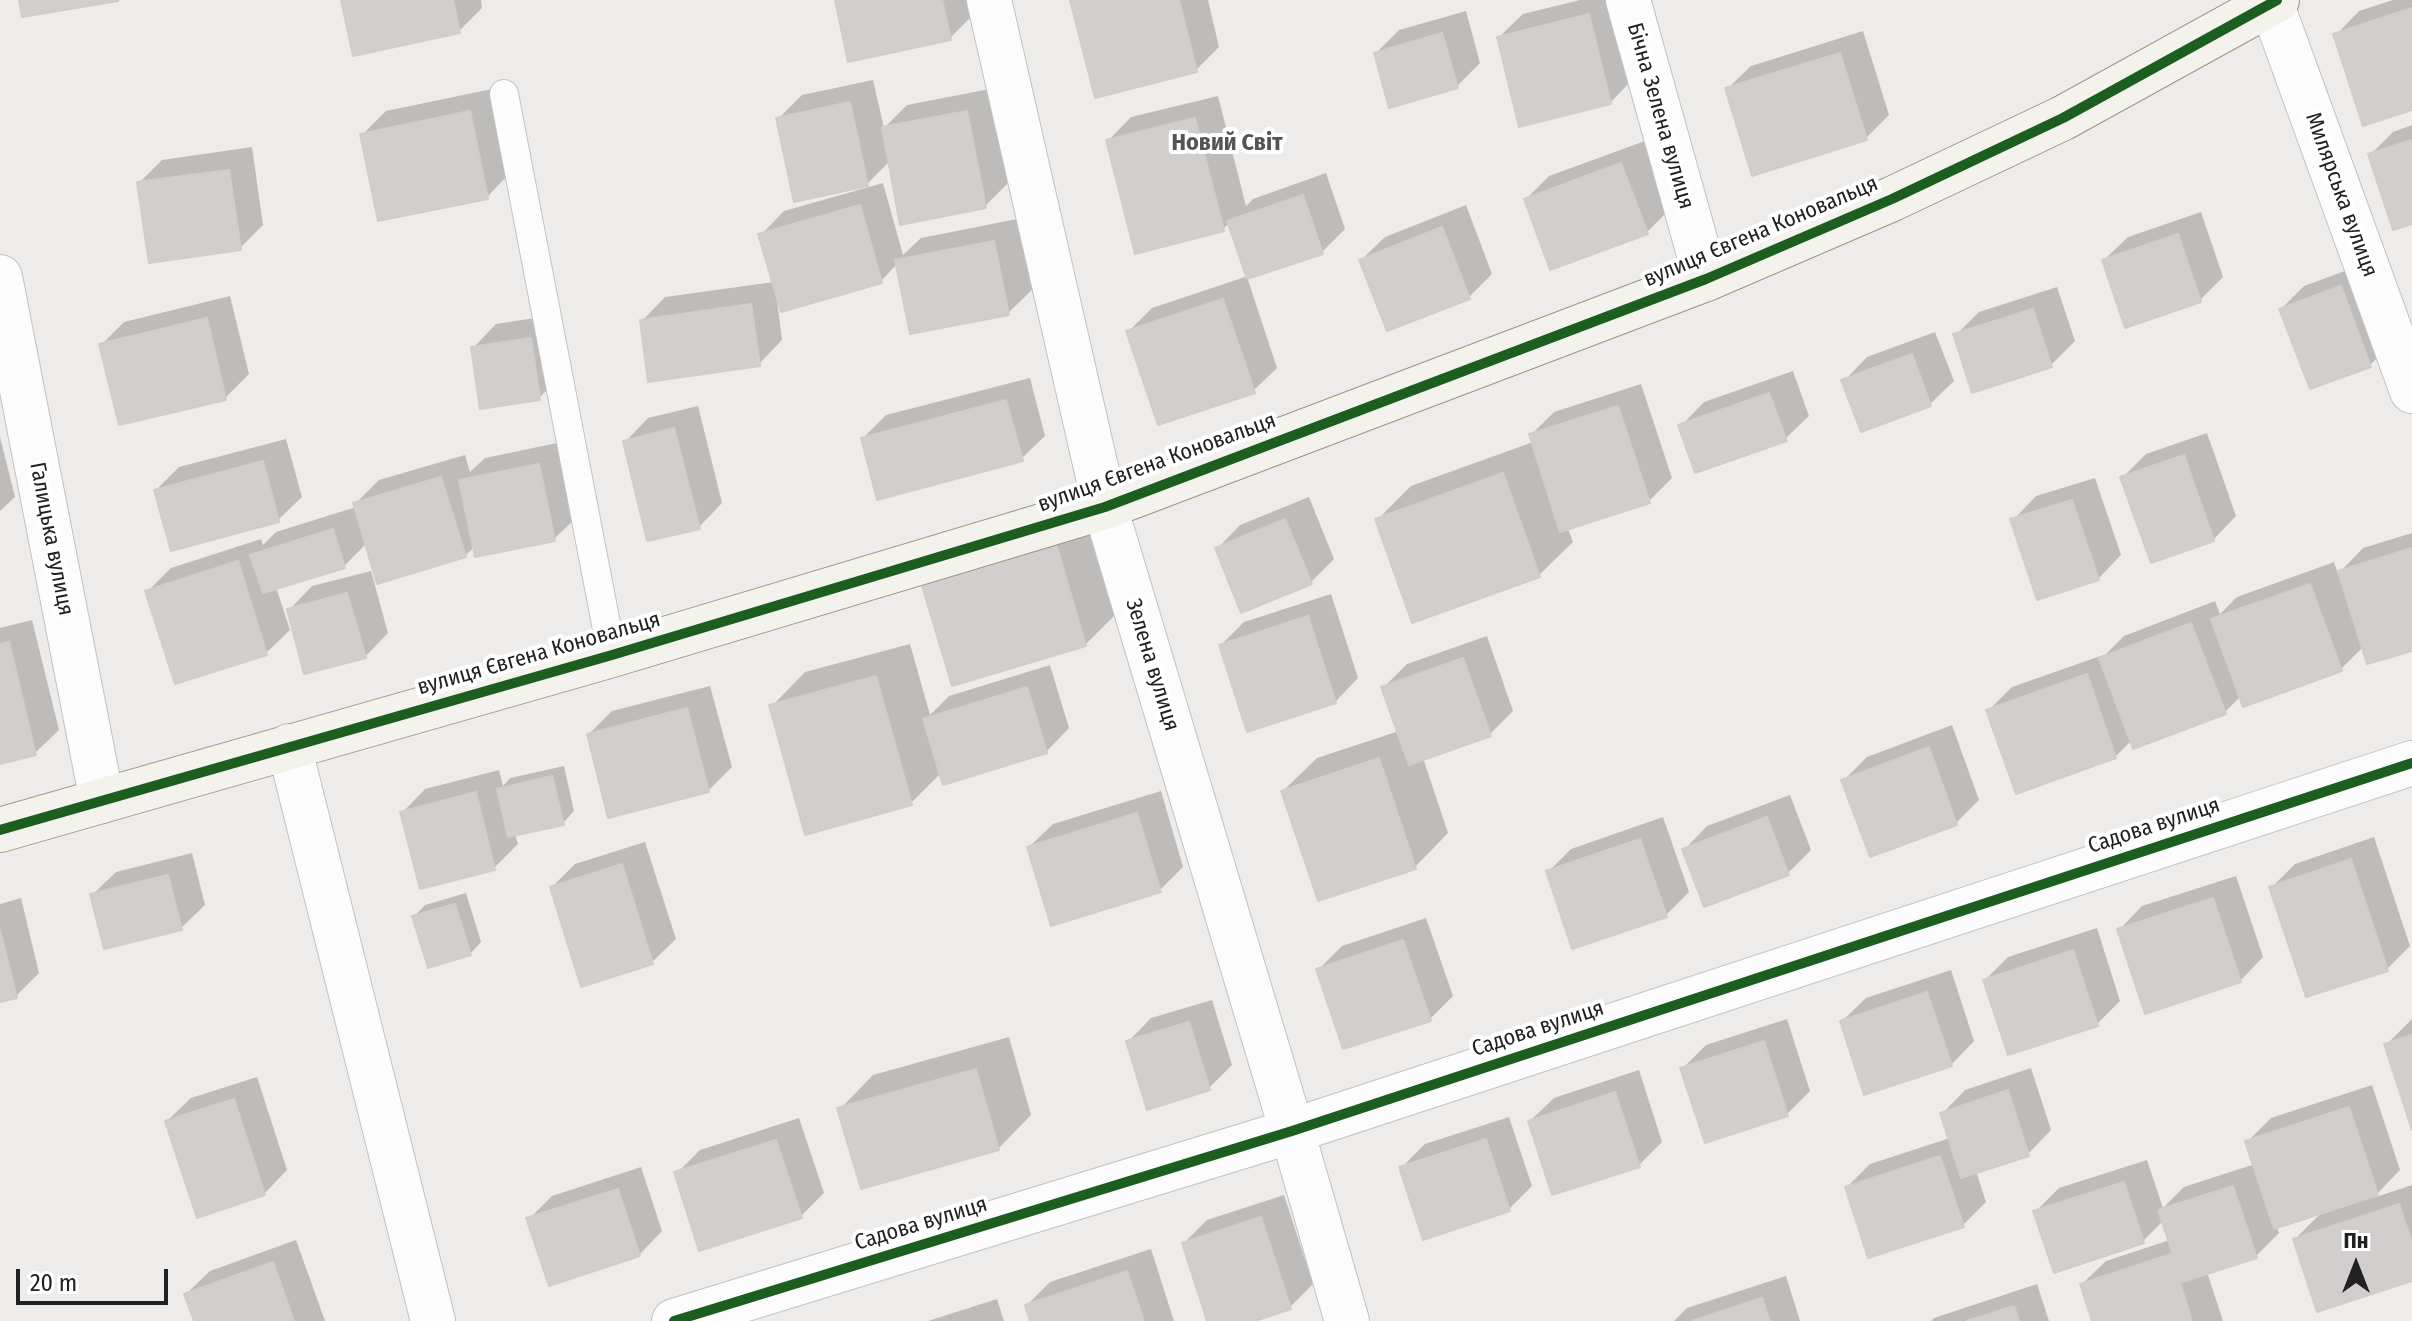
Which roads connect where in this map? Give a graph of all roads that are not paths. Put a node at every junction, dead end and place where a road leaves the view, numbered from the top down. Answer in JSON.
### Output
{"nodes":[{"id":1,"x":989,"y":0,"type":"edge"},
{"id":2,"x":1628,"y":0,"type":"edge"},
{"id":3,"x":2272,"y":1,"type":"edge"},
{"id":4,"x":504,"y":94,"type":"dead end"},
{"id":5,"x":0,"y":277,"type":"edge"},
{"id":6,"x":1706,"y":279,"type":"junction"},
{"id":7,"x":2412,"y":391,"type":"edge"},
{"id":8,"x":1105,"y":507,"type":"junction"},
{"id":9,"x":612,"y":655,"type":"junction"},
{"id":10,"x":289,"y":746,"type":"junction"},
{"id":11,"x":2412,"y":763,"type":"edge"},
{"id":12,"x":102,"y":801,"type":"junction"},
{"id":13,"x":0,"y":830,"type":"edge"},
{"id":14,"x":1292,"y":1131,"type":"junction"},
{"id":15,"x":433,"y":1321,"type":"edge"},
{"id":16,"x":674,"y":1321,"type":"edge"},
{"id":17,"x":1347,"y":1321,"type":"edge"}],
"edges":[{"from":1,"to":8,"type":"street","name":"Зелена вулиця"},
{"from":2,"to":6,"type":"street","name":"Бічна Зелена вулиця"},
{"from":3,"to":6,"type":"street","name":"вулиця Євгена Коновальця"},
{"from":3,"to":7,"type":"street","name":"Милярська вулиця"},
{"from":4,"to":9,"type":"lane"},
{"from":5,"to":12,"type":"street","name":"Галицька вулиця"},
{"from":6,"to":8,"type":"street","name":"вулиця Євгена Коновальця"},
{"from":8,"to":9,"type":"street","name":"вулиця Євгена Коновальця"},
{"from":8,"to":14,"type":"street","name":"Зелена вулиця"},
{"from":9,"to":10,"type":"street","name":"вулиця Євгена Коновальця"},
{"from":10,"to":12,"type":"street","name":"вулиця Євгена Коновальця"},
{"from":10,"to":15,"type":"street"},
{"from":11,"to":14,"type":"street","name":"Садова вулиця"},
{"from":12,"to":13,"type":"street","name":"вулиця Євгена Коновальця"},
{"from":14,"to":16,"type":"street","name":"Садова вулиця"},
{"from":14,"to":17,"type":"street","name":"Зелена вулиця"}]}
